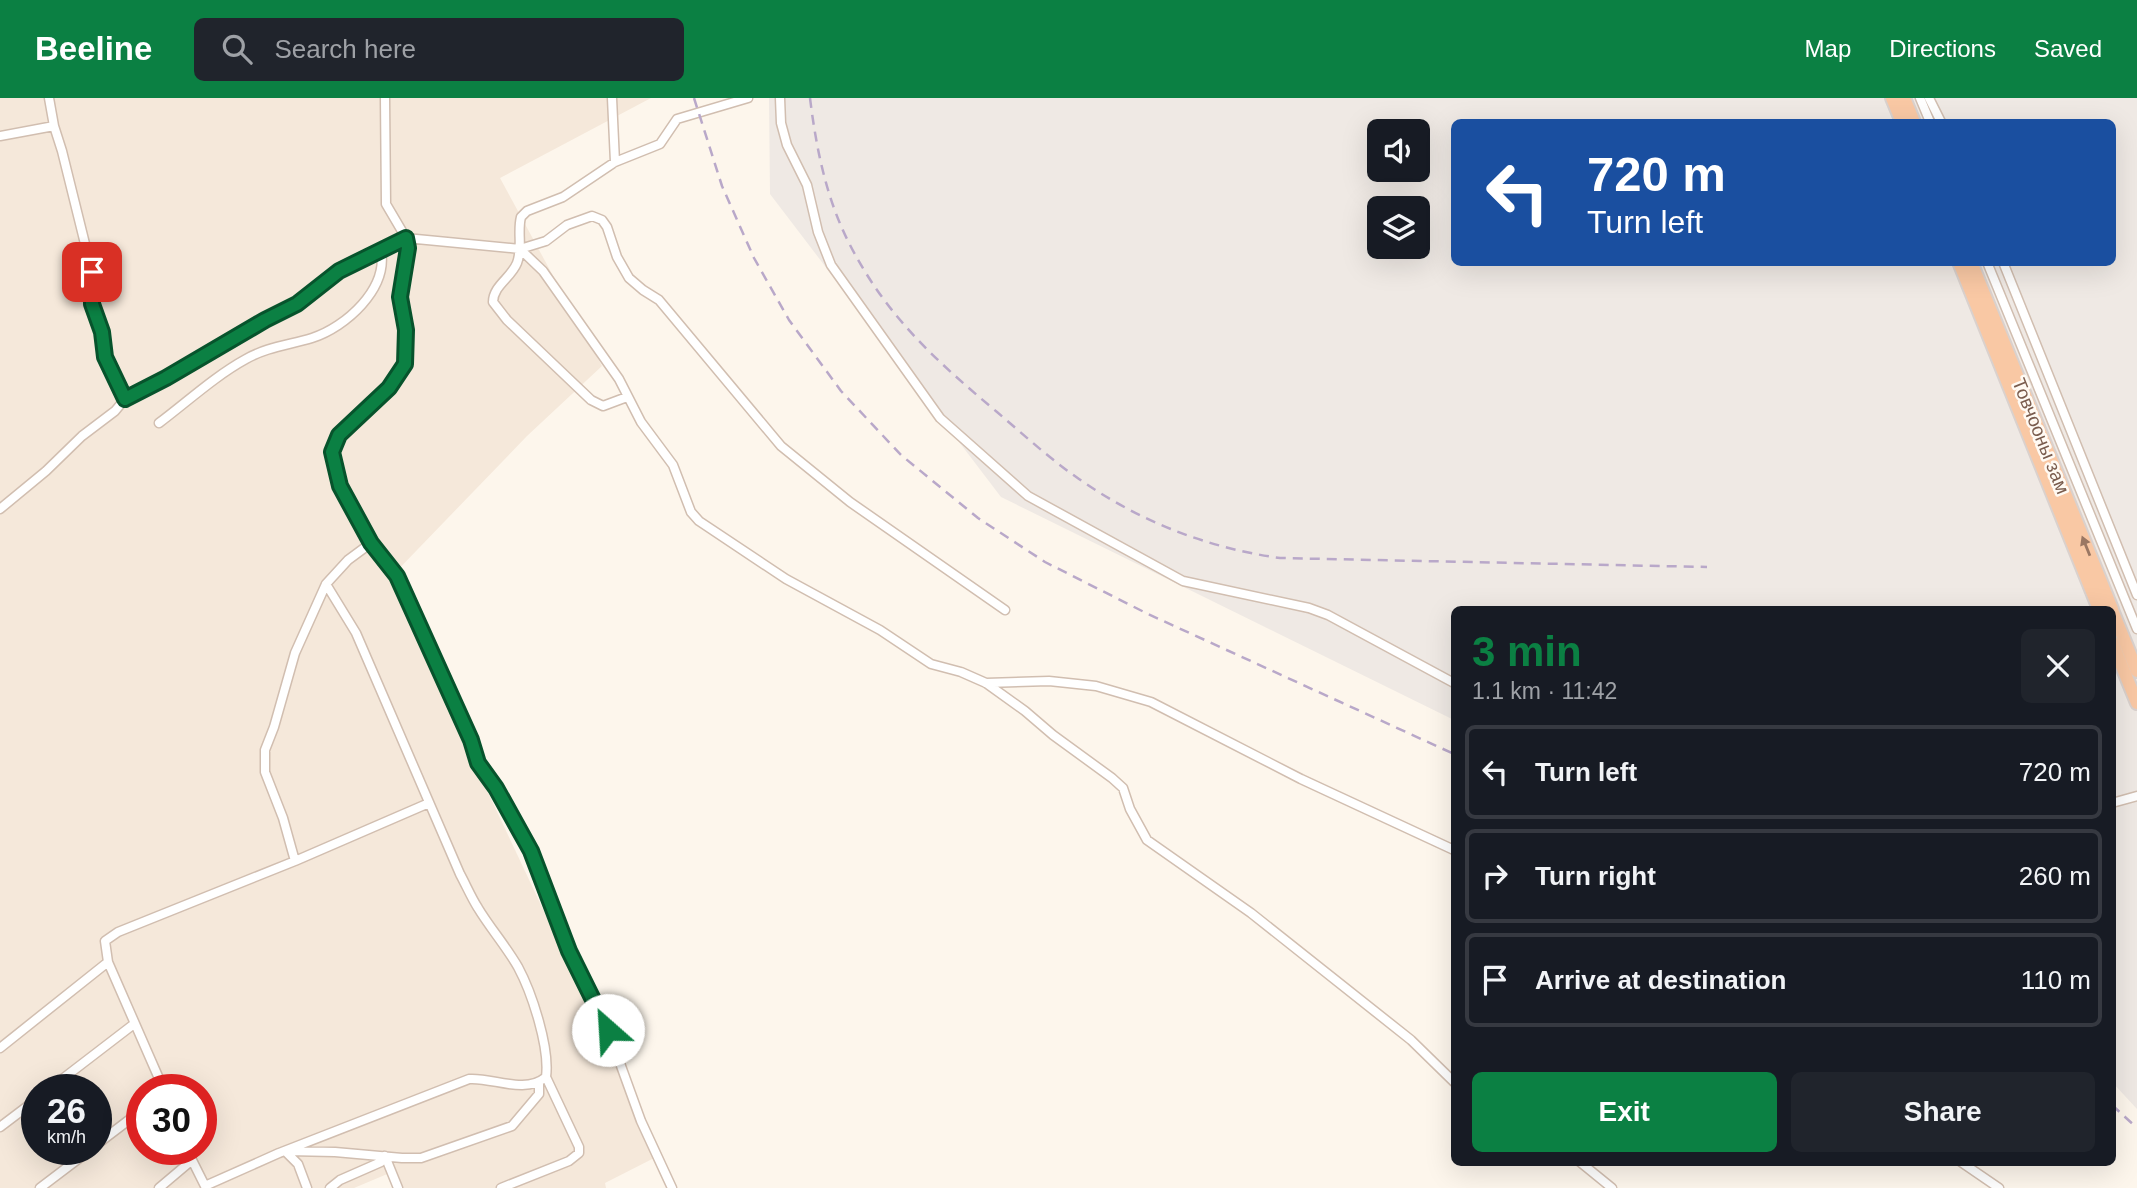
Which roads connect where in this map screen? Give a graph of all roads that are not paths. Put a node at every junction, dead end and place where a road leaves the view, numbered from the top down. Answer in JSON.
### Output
{"nodes":[{"id":1,"x":50,"y":98,"type":"edge"},
{"id":2,"x":385,"y":98,"type":"edge"},
{"id":3,"x":612,"y":98,"type":"edge"},
{"id":4,"x":748,"y":98,"type":"edge"},
{"id":5,"x":779,"y":98,"type":"edge"},
{"id":6,"x":1892,"y":98,"type":"edge"},
{"id":7,"x":1904,"y":98,"type":"edge"},
{"id":8,"x":1920,"y":98,"type":"edge"},
{"id":9,"x":1929,"y":98,"type":"edge"},
{"id":10,"x":1901,"y":119,"type":"edge"},
{"id":11,"x":1913,"y":119,"type":"edge"},
{"id":12,"x":1929,"y":119,"type":"edge"},
{"id":13,"x":1940,"y":119,"type":"edge"},
{"id":14,"x":54,"y":126,"type":"junction"},
{"id":15,"x":0,"y":136,"type":"edge"},
{"id":16,"x":615,"y":162,"type":"junction"},
{"id":17,"x":406,"y":238,"type":"junction"},
{"id":18,"x":520,"y":249,"type":"junction"},
{"id":19,"x":381,"y":251,"type":"junction"},
{"id":20,"x":1961,"y":266,"type":"edge"},
{"id":21,"x":1973,"y":266,"type":"edge"},
{"id":22,"x":1989,"y":266,"type":"edge"},
{"id":23,"x":2005,"y":266,"type":"edge"},
{"id":24,"x":627,"y":397,"type":"junction"},
{"id":25,"x":125,"y":399,"type":"junction"},
{"id":26,"x":159,"y":424,"type":"dead end"},
{"id":27,"x":0,"y":509,"type":"edge"},
{"id":28,"x":371,"y":543,"type":"junction"},
{"id":29,"x":326,"y":584,"type":"junction"},
{"id":30,"x":2137,"y":595,"type":"edge"},
{"id":31,"x":2098,"y":606,"type":"edge"},
{"id":32,"x":2110,"y":606,"type":"edge"},
{"id":33,"x":1005,"y":610,"type":"dead end"},
{"id":34,"x":2116,"y":620,"type":"edge"},
{"id":35,"x":2137,"y":629,"type":"edge"},
{"id":36,"x":2116,"y":652,"type":"edge"},
{"id":37,"x":2137,"y":671,"type":"edge"},
{"id":38,"x":1451,"y":681,"type":"edge"},
{"id":39,"x":986,"y":683,"type":"junction"},
{"id":40,"x":2137,"y":703,"type":"edge"},
{"id":41,"x":2137,"y":796,"type":"edge"},
{"id":42,"x":2116,"y":802,"type":"edge"},
{"id":43,"x":429,"y":803,"type":"junction"},
{"id":44,"x":1451,"y":849,"type":"edge"},
{"id":45,"x":295,"y":861,"type":"junction"},
{"id":46,"x":108,"y":962,"type":"junction"},
{"id":47,"x":134,"y":1024,"type":"junction"},
{"id":48,"x":0,"y":1048,"type":"edge"},
{"id":49,"x":69,"y":1074,"type":"edge"},
{"id":50,"x":157,"y":1074,"type":"edge"},
{"id":51,"x":1451,"y":1079,"type":"edge"},
{"id":52,"x":542,"y":1080,"type":"junction"},
{"id":53,"x":21,"y":1111,"type":"edge"},
{"id":54,"x":126,"y":1122,"type":"edge"},
{"id":55,"x":0,"y":1127,"type":"edge"},
{"id":56,"x":112,"y":1133,"type":"edge"},
{"id":57,"x":285,"y":1151,"type":"junction"},
{"id":58,"x":385,"y":1156,"type":"junction"},
{"id":59,"x":70,"y":1165,"type":"edge"},
{"id":60,"x":186,"y":1165,"type":"edge"},
{"id":61,"x":193,"y":1165,"type":"edge"},
{"id":62,"x":1585,"y":1166,"type":"edge"},
{"id":63,"x":1967,"y":1166,"type":"edge"},
{"id":64,"x":206,"y":1187,"type":"edge"},
{"id":65,"x":40,"y":1188,"type":"edge"},
{"id":66,"x":159,"y":1188,"type":"edge"},
{"id":67,"x":307,"y":1188,"type":"edge"},
{"id":68,"x":330,"y":1188,"type":"edge"},
{"id":69,"x":398,"y":1188,"type":"edge"},
{"id":70,"x":501,"y":1188,"type":"edge"},
{"id":71,"x":672,"y":1188,"type":"edge"},
{"id":72,"x":1612,"y":1188,"type":"edge"},
{"id":73,"x":1999,"y":1188,"type":"edge"}],
"edges":[{"from":1,"to":14,"type":"street"},
{"from":2,"to":17,"type":"street"},
{"from":3,"to":16,"type":"street"},
{"from":4,"to":16,"type":"street"},
{"from":5,"to":38,"type":"street"},
{"from":6,"to":10,"type":"highway"},
{"from":7,"to":11,"type":"highway"},
{"from":8,"to":12,"type":"street"},
{"from":9,"to":13,"type":"street"},
{"from":14,"to":15,"type":"street"},
{"from":14,"to":25,"type":"street"},
{"from":16,"to":18,"type":"street"},
{"from":17,"to":18,"type":"street"},
{"from":17,"to":19,"type":"street"},
{"from":17,"to":28,"type":"street"},
{"from":18,"to":24,"type":"street"},
{"from":18,"to":24,"type":"street"},
{"from":18,"to":33,"type":"street"},
{"from":19,"to":25,"type":"street"},
{"from":19,"to":26,"type":"street"},
{"from":20,"to":31,"type":"highway","name":"Товчооны зам"},
{"from":32,"to":21,"type":"highway","name":"Товчооны зам","one_way":true},
{"from":22,"to":35,"type":"street"},
{"from":23,"to":30,"type":"street"},
{"from":24,"to":39,"type":"street"},
{"from":25,"to":27,"type":"street"},
{"from":28,"to":29,"type":"street"},
{"from":28,"to":71,"type":"street"},
{"from":29,"to":43,"type":"street"},
{"from":29,"to":45,"type":"street"},
{"from":34,"to":37,"type":"highway","name":"Товчооны зам"},
{"from":36,"to":40,"type":"highway"},
{"from":39,"to":44,"type":"street"},
{"from":39,"to":51,"type":"street"},
{"from":41,"to":42,"type":"street"},
{"from":43,"to":45,"type":"street"},
{"from":43,"to":52,"type":"street"},
{"from":45,"to":46,"type":"street"},
{"from":46,"to":47,"type":"street"},
{"from":46,"to":48,"type":"street"},
{"from":47,"to":49,"type":"street"},
{"from":47,"to":50,"type":"street"},
{"from":52,"to":57,"type":"street"},
{"from":52,"to":58,"type":"street"},
{"from":52,"to":70,"type":"street"},
{"from":53,"to":55,"type":"street"},
{"from":54,"to":56,"type":"street"},
{"from":57,"to":58,"type":"street"},
{"from":57,"to":64,"type":"street"},
{"from":57,"to":67,"type":"street"},
{"from":58,"to":68,"type":"street"},
{"from":58,"to":69,"type":"street"},
{"from":59,"to":65,"type":"street"},
{"from":60,"to":66,"type":"street"},
{"from":61,"to":64,"type":"street"},
{"from":62,"to":72,"type":"street"},
{"from":63,"to":73,"type":"street"}]}
